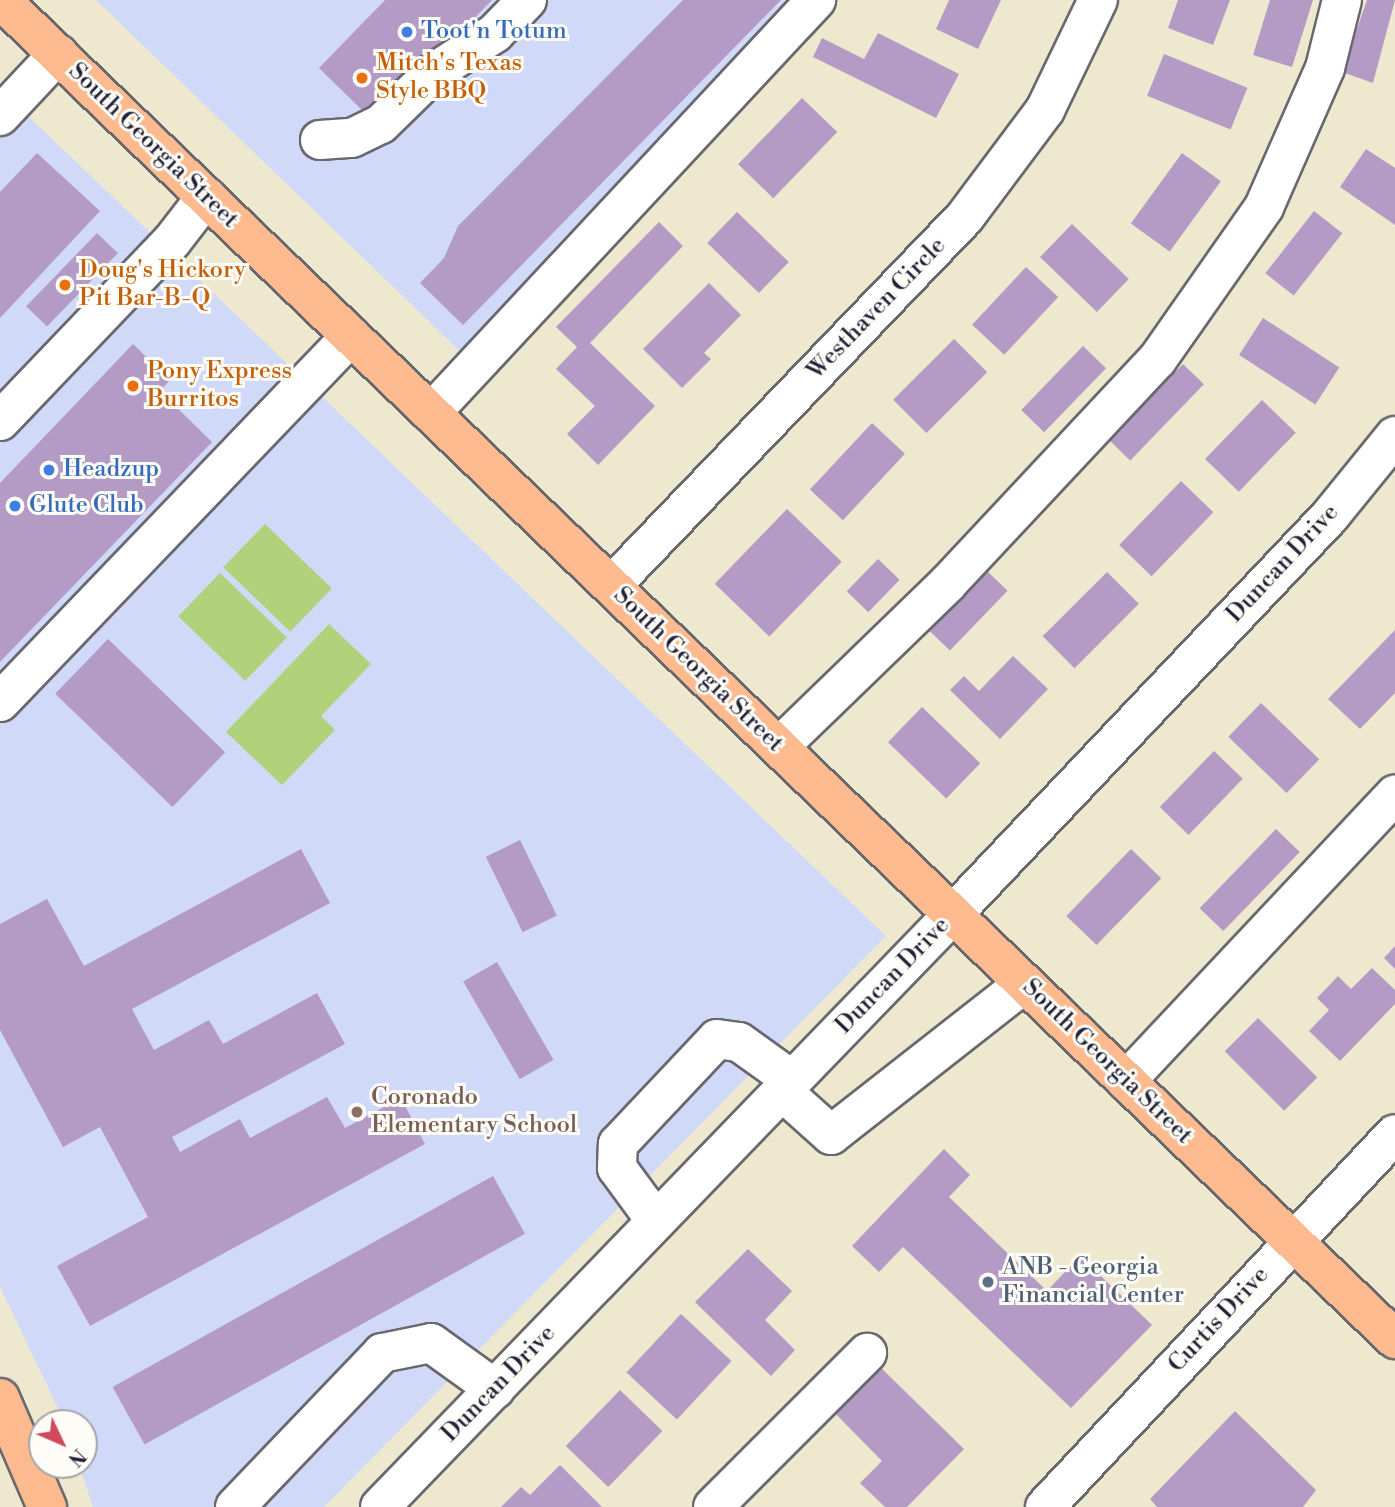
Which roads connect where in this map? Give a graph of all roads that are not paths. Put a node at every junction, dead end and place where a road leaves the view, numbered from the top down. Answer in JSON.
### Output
{"nodes":[{"id":1,"x":1,"y":0,"type":"edge"},
{"id":2,"x":527,"y":0,"type":"edge"},
{"id":3,"x":816,"y":0,"type":"edge"},
{"id":4,"x":1098,"y":0,"type":"edge"},
{"id":5,"x":1342,"y":0,"type":"edge"},
{"id":6,"x":58,"y":54,"type":"junction"},
{"id":7,"x":0,"y":116,"type":"edge"},
{"id":8,"x":320,"y":140,"type":"dead end"},
{"id":9,"x":206,"y":197,"type":"junction"},
{"id":10,"x":351,"y":336,"type":"junction"},
{"id":11,"x":3,"y":412,"type":"edge"},
{"id":12,"x":431,"y":413,"type":"junction"},
{"id":13,"x":1395,"y":436,"type":"edge"},
{"id":14,"x":611,"y":586,"type":"junction"},
{"id":15,"x":0,"y":702,"type":"edge"},
{"id":16,"x":779,"y":747,"type":"junction"},
{"id":17,"x":1395,"y":794,"type":"edge"},
{"id":18,"x":953,"y":914,"type":"junction"},
{"id":19,"x":1025,"y":983,"type":"junction"},
{"id":20,"x":1126,"y":1081,"type":"junction"},
{"id":21,"x":787,"y":1086,"type":"junction"},
{"id":22,"x":1395,"y":1134,"type":"edge"},
{"id":23,"x":656,"y":1221,"type":"junction"},
{"id":24,"x":1293,"y":1241,"type":"junction"},
{"id":25,"x":1395,"y":1339,"type":"edge"},
{"id":26,"x":867,"y":1353,"type":"dead end"},
{"id":27,"x":495,"y":1389,"type":"junction"},
{"id":28,"x":4,"y":1419,"type":"edge"},
{"id":29,"x":47,"y":1507,"type":"edge"},
{"id":30,"x":235,"y":1507,"type":"edge"},
{"id":31,"x":380,"y":1507,"type":"edge"},
{"id":32,"x":713,"y":1507,"type":"edge"},
{"id":33,"x":1045,"y":1507,"type":"edge"}],
"edges":[{"from":1,"to":6,"type":"main road","name":"South Georgia Street"},
{"from":2,"to":8,"type":"street"},
{"from":3,"to":12,"type":"street"},
{"from":4,"to":14,"type":"street","name":"Westhaven Circle"},
{"from":5,"to":16,"type":"street"},
{"from":6,"to":7,"type":"street"},
{"from":6,"to":9,"type":"main road","name":"South Georgia Street"},
{"from":9,"to":10,"type":"main road","name":"South Georgia Street"},
{"from":9,"to":11,"type":"street"},
{"from":10,"to":12,"type":"main road","name":"South Georgia Street"},
{"from":10,"to":15,"type":"street"},
{"from":12,"to":14,"type":"main road","name":"South Georgia Street"},
{"from":13,"to":18,"type":"street","name":"Duncan Drive"},
{"from":14,"to":16,"type":"main road","name":"South Georgia Street"},
{"from":16,"to":18,"type":"main road","name":"South Georgia Street"},
{"from":17,"to":20,"type":"street"},
{"from":18,"to":19,"type":"main road","name":"South Georgia Street"},
{"from":18,"to":21,"type":"street","name":"Duncan Drive"},
{"from":19,"to":20,"type":"main road","name":"South Georgia Street"},
{"from":19,"to":21,"type":"street"},
{"from":20,"to":24,"type":"main road","name":"South Georgia Street"},
{"from":21,"to":23,"type":"street","name":"Duncan Drive"},
{"from":21,"to":23,"type":"street"},
{"from":22,"to":24,"type":"street","name":"Curtis Drive"},
{"from":23,"to":27,"type":"street","name":"Duncan Drive"},
{"from":24,"to":25,"type":"main road","name":"South Georgia Street"},
{"from":24,"to":33,"type":"street","name":"Curtis Drive"},
{"from":26,"to":32,"type":"street"},
{"from":27,"to":30,"type":"street"},
{"from":27,"to":31,"type":"street","name":"Duncan Drive"},
{"from":28,"to":29,"type":"main road"}]}
